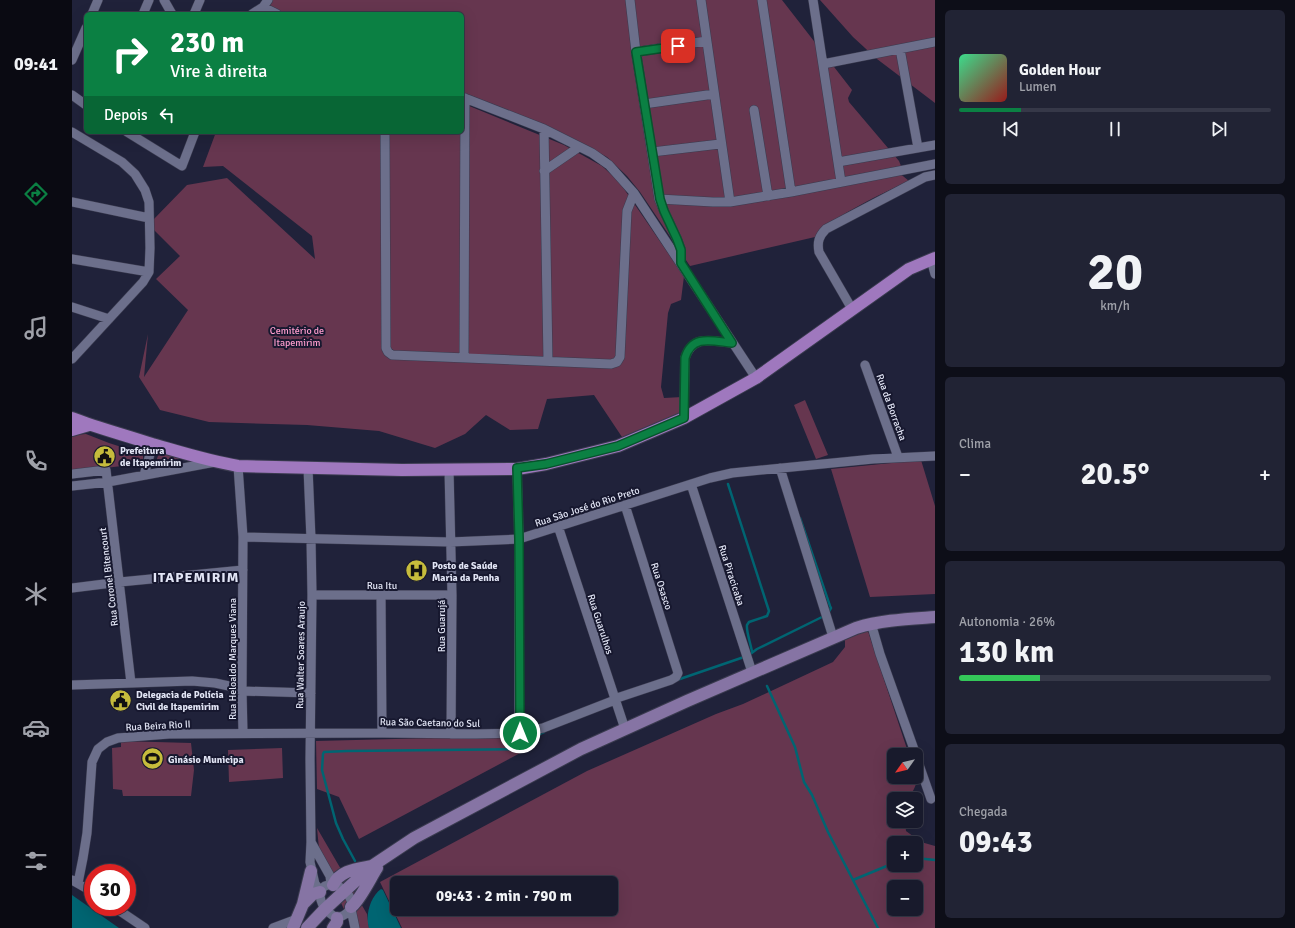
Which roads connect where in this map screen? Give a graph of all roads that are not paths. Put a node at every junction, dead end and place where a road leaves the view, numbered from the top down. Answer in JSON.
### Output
{"nodes":[{"id":1,"x":98,"y":0,"type":"edge"},
{"id":2,"x":149,"y":0,"type":"edge"},
{"id":3,"x":164,"y":0,"type":"edge"},
{"id":4,"x":200,"y":0,"type":"edge"},
{"id":5,"x":630,"y":0,"type":"edge"},
{"id":6,"x":634,"y":0,"type":"edge"},
{"id":7,"x":701,"y":0,"type":"edge"},
{"id":8,"x":762,"y":0,"type":"edge"},
{"id":9,"x":813,"y":0,"type":"edge"},
{"id":10,"x":265,"y":3,"type":"edge"},
{"id":11,"x":93,"y":12,"type":"edge"},
{"id":12,"x":144,"y":12,"type":"edge"},
{"id":13,"x":171,"y":12,"type":"edge"},
{"id":14,"x":195,"y":12,"type":"edge"},
{"id":15,"x":254,"y":12,"type":"edge"},
{"id":16,"x":275,"y":12,"type":"edge"},
{"id":17,"x":84,"y":33,"type":"edge"},
{"id":18,"x":706,"y":41,"type":"junction"},
{"id":19,"x":935,"y":42,"type":"edge"},
{"id":20,"x":900,"y":49,"type":"junction"},
{"id":21,"x":636,"y":52,"type":"junction"},
{"id":22,"x":72,"y":60,"type":"edge"},
{"id":23,"x":823,"y":64,"type":"junction"},
{"id":24,"x":714,"y":94,"type":"junction"},
{"id":25,"x":72,"y":95,"type":"edge"},
{"id":26,"x":464,"y":98,"type":"edge"},
{"id":27,"x":84,"y":104,"type":"edge"},
{"id":28,"x":644,"y":104,"type":"junction"},
{"id":29,"x":754,"y":110,"type":"dead end"},
{"id":30,"x":544,"y":129,"type":"junction"},
{"id":31,"x":72,"y":132,"type":"edge"},
{"id":32,"x":194,"y":134,"type":"edge"},
{"id":33,"x":386,"y":134,"type":"edge"},
{"id":34,"x":463,"y":134,"type":"edge"},
{"id":35,"x":140,"y":136,"type":"edge"},
{"id":36,"x":720,"y":144,"type":"junction"},
{"id":37,"x":935,"y":146,"type":"edge"},
{"id":38,"x":578,"y":147,"type":"junction"},
{"id":39,"x":918,"y":148,"type":"junction"},
{"id":40,"x":652,"y":152,"type":"junction"},
{"id":41,"x":838,"y":162,"type":"junction"},
{"id":42,"x":935,"y":164,"type":"edge"},
{"id":43,"x":935,"y":168,"type":"edge"},
{"id":44,"x":544,"y":171,"type":"junction"},
{"id":45,"x":935,"y":175,"type":"edge"},
{"id":46,"x":925,"y":177,"type":"junction"},
{"id":47,"x":841,"y":182,"type":"junction"},
{"id":48,"x":791,"y":192,"type":"junction"},
{"id":49,"x":634,"y":193,"type":"junction"},
{"id":50,"x":768,"y":196,"type":"junction"},
{"id":51,"x":660,"y":199,"type":"junction"},
{"id":52,"x":72,"y":202,"type":"edge"},
{"id":53,"x":730,"y":202,"type":"junction"},
{"id":54,"x":149,"y":218,"type":"junction"},
{"id":55,"x":72,"y":258,"type":"edge"},
{"id":56,"x":933,"y":259,"type":"edge"},
{"id":57,"x":681,"y":263,"type":"junction"},
{"id":58,"x":149,"y":272,"type":"junction"},
{"id":59,"x":935,"y":274,"type":"edge"},
{"id":60,"x":72,"y":307,"type":"edge"},
{"id":61,"x":852,"y":309,"type":"junction"},
{"id":62,"x":109,"y":319,"type":"junction"},
{"id":63,"x":732,"y":343,"type":"junction"},
{"id":64,"x":464,"y":358,"type":"junction"},
{"id":65,"x":72,"y":359,"type":"edge"},
{"id":66,"x":548,"y":361,"type":"junction"},
{"id":67,"x":865,"y":365,"type":"dead end"},
{"id":68,"x":756,"y":378,"type":"junction"},
{"id":69,"x":72,"y":418,"type":"edge"},
{"id":70,"x":684,"y":418,"type":"junction"},
{"id":71,"x":89,"y":425,"type":"junction"},
{"id":72,"x":72,"y":430,"type":"edge"},
{"id":73,"x":153,"y":444,"type":"junction"},
{"id":74,"x":935,"y":456,"type":"edge"},
{"id":75,"x":898,"y":457,"type":"junction"},
{"id":76,"x":215,"y":462,"type":"junction"},
{"id":77,"x":238,"y":466,"type":"junction"},
{"id":78,"x":308,"y":468,"type":"junction"},
{"id":79,"x":517,"y":468,"type":"junction"},
{"id":80,"x":780,"y":468,"type":"junction"},
{"id":81,"x":449,"y":470,"type":"junction"},
{"id":82,"x":72,"y":474,"type":"edge"},
{"id":83,"x":144,"y":475,"type":"junction"},
{"id":84,"x":108,"y":482,"type":"junction"},
{"id":85,"x":691,"y":484,"type":"junction"},
{"id":86,"x":72,"y":486,"type":"edge"},
{"id":87,"x":625,"y":505,"type":"junction"},
{"id":88,"x":558,"y":526,"type":"junction"},
{"id":89,"x":243,"y":537,"type":"junction"},
{"id":90,"x":312,"y":539,"type":"junction"},
{"id":91,"x":519,"y":539,"type":"junction"},
{"id":92,"x":450,"y":542,"type":"junction"},
{"id":93,"x":243,"y":570,"type":"junction"},
{"id":94,"x":120,"y":582,"type":"junction"},
{"id":95,"x":72,"y":588,"type":"edge"},
{"id":96,"x":312,"y":595,"type":"junction"},
{"id":97,"x":452,"y":595,"type":"junction"},
{"id":98,"x":381,"y":596,"type":"junction"},
{"id":99,"x":935,"y":617,"type":"edge"},
{"id":100,"x":871,"y":623,"type":"junction"},
{"id":101,"x":833,"y":636,"type":"junction"},
{"id":102,"x":752,"y":672,"type":"junction"},
{"id":103,"x":678,"y":673,"type":"joint"},
{"id":104,"x":131,"y":682,"type":"junction"},
{"id":105,"x":72,"y":685,"type":"edge"},
{"id":106,"x":242,"y":691,"type":"junction"},
{"id":107,"x":311,"y":693,"type":"junction"},
{"id":108,"x":615,"y":700,"type":"junction"},
{"id":109,"x":625,"y":728,"type":"junction"},
{"id":110,"x":243,"y":733,"type":"junction"},
{"id":111,"x":382,"y":733,"type":"junction"},
{"id":112,"x":520,"y":733,"type":"junction"},
{"id":113,"x":310,"y":734,"type":"junction"},
{"id":114,"x":451,"y":734,"type":"junction"},
{"id":115,"x":913,"y":748,"type":"edge"},
{"id":116,"x":923,"y":776,"type":"edge"},
{"id":117,"x":931,"y":799,"type":"dead end"},
{"id":118,"x":311,"y":842,"type":"junction"},
{"id":119,"x":385,"y":857,"type":"junction"},
{"id":120,"x":372,"y":866,"type":"junction"},
{"id":121,"x":311,"y":871,"type":"junction"},
{"id":122,"x":75,"y":881,"type":"edge"},
{"id":123,"x":332,"y":884,"type":"junction"},
{"id":124,"x":84,"y":886,"type":"edge"},
{"id":125,"x":320,"y":891,"type":"junction"},
{"id":126,"x":346,"y":891,"type":"junction"},
{"id":127,"x":303,"y":904,"type":"junction"},
{"id":128,"x":351,"y":908,"type":"junction"},
{"id":129,"x":325,"y":909,"type":"junction"},
{"id":130,"x":128,"y":916,"type":"edge"},
{"id":131,"x":295,"y":923,"type":"edge"},
{"id":132,"x":338,"y":923,"type":"edge"},
{"id":133,"x":146,"y":928,"type":"edge"},
{"id":134,"x":273,"y":928,"type":"edge"},
{"id":135,"x":307,"y":928,"type":"edge"},
{"id":136,"x":355,"y":928,"type":"edge"}],
"edges":[{"from":1,"to":11,"type":"street"},
{"from":2,"to":12,"type":"street"},
{"from":3,"to":13,"type":"street"},
{"from":4,"to":14,"type":"street"},
{"from":5,"to":6,"type":"street"},
{"from":5,"to":21,"type":"street"},
{"from":7,"to":18,"type":"street"},
{"from":8,"to":48,"type":"street"},
{"from":9,"to":23,"type":"street"},
{"from":10,"to":15,"type":"street"},
{"from":10,"to":16,"type":"street"},
{"from":17,"to":22,"type":"street"},
{"from":18,"to":21,"type":"street"},
{"from":18,"to":24,"type":"street"},
{"from":19,"to":20,"type":"street"},
{"from":20,"to":23,"type":"street"},
{"from":20,"to":39,"type":"street"},
{"from":21,"to":28,"type":"street"},
{"from":23,"to":41,"type":"street"},
{"from":24,"to":28,"type":"street"},
{"from":24,"to":36,"type":"street"},
{"from":25,"to":27,"type":"street"},
{"from":26,"to":30,"type":"street"},
{"from":28,"to":40,"type":"street"},
{"from":29,"to":50,"type":"street"},
{"from":30,"to":38,"type":"street"},
{"from":30,"to":44,"type":"street"},
{"from":31,"to":54,"type":"street"},
{"from":32,"to":35,"type":"street"},
{"from":33,"to":64,"type":"street"},
{"from":34,"to":64,"type":"street"},
{"from":36,"to":40,"type":"street"},
{"from":36,"to":53,"type":"street"},
{"from":37,"to":39,"type":"street"},
{"from":38,"to":44,"type":"street"},
{"from":38,"to":49,"type":"street"},
{"from":39,"to":41,"type":"street"},
{"from":40,"to":51,"type":"street"},
{"from":41,"to":47,"type":"street"},
{"from":42,"to":47,"type":"street"},
{"from":43,"to":46,"type":"street"},
{"from":44,"to":66,"type":"street"},
{"from":45,"to":46,"type":"street"},
{"from":46,"to":61,"type":"street"},
{"from":47,"to":48,"type":"street"},
{"from":48,"to":50,"type":"street"},
{"from":49,"to":57,"type":"street"},
{"from":49,"to":66,"type":"street"},
{"from":50,"to":53,"type":"street"},
{"from":51,"to":53,"type":"street"},
{"from":51,"to":57,"type":"street"},
{"from":52,"to":54,"type":"street"},
{"from":54,"to":58,"type":"street"},
{"from":55,"to":58,"type":"street"},
{"from":56,"to":59,"type":"street"},
{"from":56,"to":61,"type":"main road"},
{"from":57,"to":63,"type":"street"},
{"from":58,"to":62,"type":"street"},
{"from":60,"to":62,"type":"street"},
{"from":61,"to":68,"type":"main road"},
{"from":62,"to":65,"type":"street"},
{"from":63,"to":68,"type":"street"},
{"from":63,"to":70,"type":"street"},
{"from":64,"to":66,"type":"street"},
{"from":67,"to":75,"type":"street","name":"Rua da Borracha"},
{"from":68,"to":70,"type":"main road"},
{"from":69,"to":71,"type":"main road"},
{"from":70,"to":79,"type":"main road"},
{"from":71,"to":72,"type":"main road"},
{"from":71,"to":73,"type":"main road"},
{"from":73,"to":76,"type":"main road"},
{"from":73,"to":83,"type":"street"},
{"from":74,"to":75,"type":"street","name":"Rua São José do Rio Preto"},
{"from":75,"to":80,"type":"street","name":"Rua São José do Rio Preto"},
{"from":76,"to":77,"type":"main road"},
{"from":76,"to":83,"type":"street"},
{"from":77,"to":78,"type":"main road"},
{"from":77,"to":89,"type":"street","name":"Rua Heloaldo Marques Viana"},
{"from":78,"to":81,"type":"main road"},
{"from":78,"to":90,"type":"street","name":"Rua Walter Soares Araujo"},
{"from":79,"to":81,"type":"main road"},
{"from":79,"to":91,"type":"street"},
{"from":80,"to":85,"type":"street","name":"Rua São José do Rio Preto"},
{"from":80,"to":101,"type":"street"},
{"from":81,"to":92,"type":"street","name":"Rua Guarujá"},
{"from":82,"to":84,"type":"street","name":"Rua Coronel Bitencourt"},
{"from":83,"to":84,"type":"street"},
{"from":84,"to":86,"type":"street"},
{"from":84,"to":94,"type":"street","name":"Rua Coronel Bitencourt"},
{"from":85,"to":87,"type":"street","name":"Rua São José do Rio Preto"},
{"from":85,"to":102,"type":"street","name":"Rua Piracicaba"},
{"from":87,"to":88,"type":"street","name":"Rua São José do Rio Preto"},
{"from":87,"to":103,"type":"street","name":"Rua Osasco"},
{"from":88,"to":91,"type":"street","name":"Rua São José do Rio Preto"},
{"from":88,"to":108,"type":"street","name":"Rua Guarulhos"},
{"from":89,"to":90,"type":"street","name":"Rua São José do Rio Preto"},
{"from":89,"to":93,"type":"street","name":"Rua Heloaldo Marques Viana"},
{"from":90,"to":92,"type":"street","name":"Rua São José do Rio Preto"},
{"from":90,"to":96,"type":"street","name":"Rua Walter Soares Araujo"},
{"from":91,"to":92,"type":"street","name":"Rua São José do Rio Preto"},
{"from":91,"to":112,"type":"street"},
{"from":92,"to":97,"type":"street","name":"Rua Guarujá"},
{"from":93,"to":94,"type":"street"},
{"from":93,"to":106,"type":"street","name":"Rua Heloaldo Marques Viana"},
{"from":94,"to":95,"type":"street"},
{"from":94,"to":104,"type":"street","name":"Rua Coronel Bitencourt"},
{"from":96,"to":98,"type":"street","name":"Rua Itu"},
{"from":96,"to":107,"type":"street","name":"Rua Walter Soares Araujo"},
{"from":97,"to":98,"type":"street","name":"Rua Itu"},
{"from":97,"to":114,"type":"street","name":"Rua Guarujá"},
{"from":98,"to":111,"type":"street"},
{"from":99,"to":100,"type":"main road"},
{"from":100,"to":101,"type":"main road"},
{"from":100,"to":115,"type":"street"},
{"from":101,"to":102,"type":"main road"},
{"from":102,"to":109,"type":"main road"},
{"from":103,"to":108,"type":"street","name":"Rua São Caetano do Sul"},
{"from":104,"to":105,"type":"street"},
{"from":104,"to":106,"type":"street"},
{"from":106,"to":107,"type":"street"},
{"from":106,"to":110,"type":"street","name":"Rua Heloaldo Marques Viana"},
{"from":107,"to":113,"type":"street","name":"Rua Walter Soares Araujo"},
{"from":108,"to":109,"type":"street","name":"Rua Guarulhos"},
{"from":108,"to":112,"type":"street","name":"Rua São Caetano do Sul"},
{"from":109,"to":119,"type":"main road"},
{"from":110,"to":113,"type":"street","name":"Rua Beira Rio II"},
{"from":110,"to":122,"type":"street","name":"Rua Beira Rio II"},
{"from":111,"to":113,"type":"street","name":"Rua São Caetano do Sul"},
{"from":111,"to":114,"type":"street","name":"Rua São Caetano do Sul"},
{"from":112,"to":114,"type":"street","name":"Rua São Caetano do Sul"},
{"from":113,"to":118,"type":"street","name":"Rua Walter Soares Araujo"},
{"from":116,"to":117,"type":"street"},
{"from":118,"to":121,"type":"street","name":"Rua Walter Soares Araujo"},
{"from":118,"to":123,"type":"street","name":"Rua Walter Soares Araujo"},
{"from":119,"to":120,"type":"main road"},
{"from":119,"to":128,"type":"main road"},
{"from":120,"to":123,"type":"main road"},
{"from":120,"to":126,"type":"main road"},
{"from":121,"to":125,"type":"street","name":"Rua Walter Soares Araujo"},
{"from":121,"to":127,"type":"main road"},
{"from":122,"to":124,"type":"street"},
{"from":123,"to":125,"type":"street"},
{"from":123,"to":126,"type":"street"},
{"from":125,"to":127,"type":"main road"},
{"from":125,"to":129,"type":"street","name":"Rua Walter Soares Araujo"},
{"from":126,"to":128,"type":"street"},
{"from":126,"to":129,"type":"main road"},
{"from":127,"to":131,"type":"main road"},
{"from":128,"to":132,"type":"street"},
{"from":128,"to":136,"type":"street"},
{"from":129,"to":132,"type":"street"},
{"from":129,"to":135,"type":"main road"},
{"from":130,"to":133,"type":"street"},
{"from":131,"to":134,"type":"street"}]}
